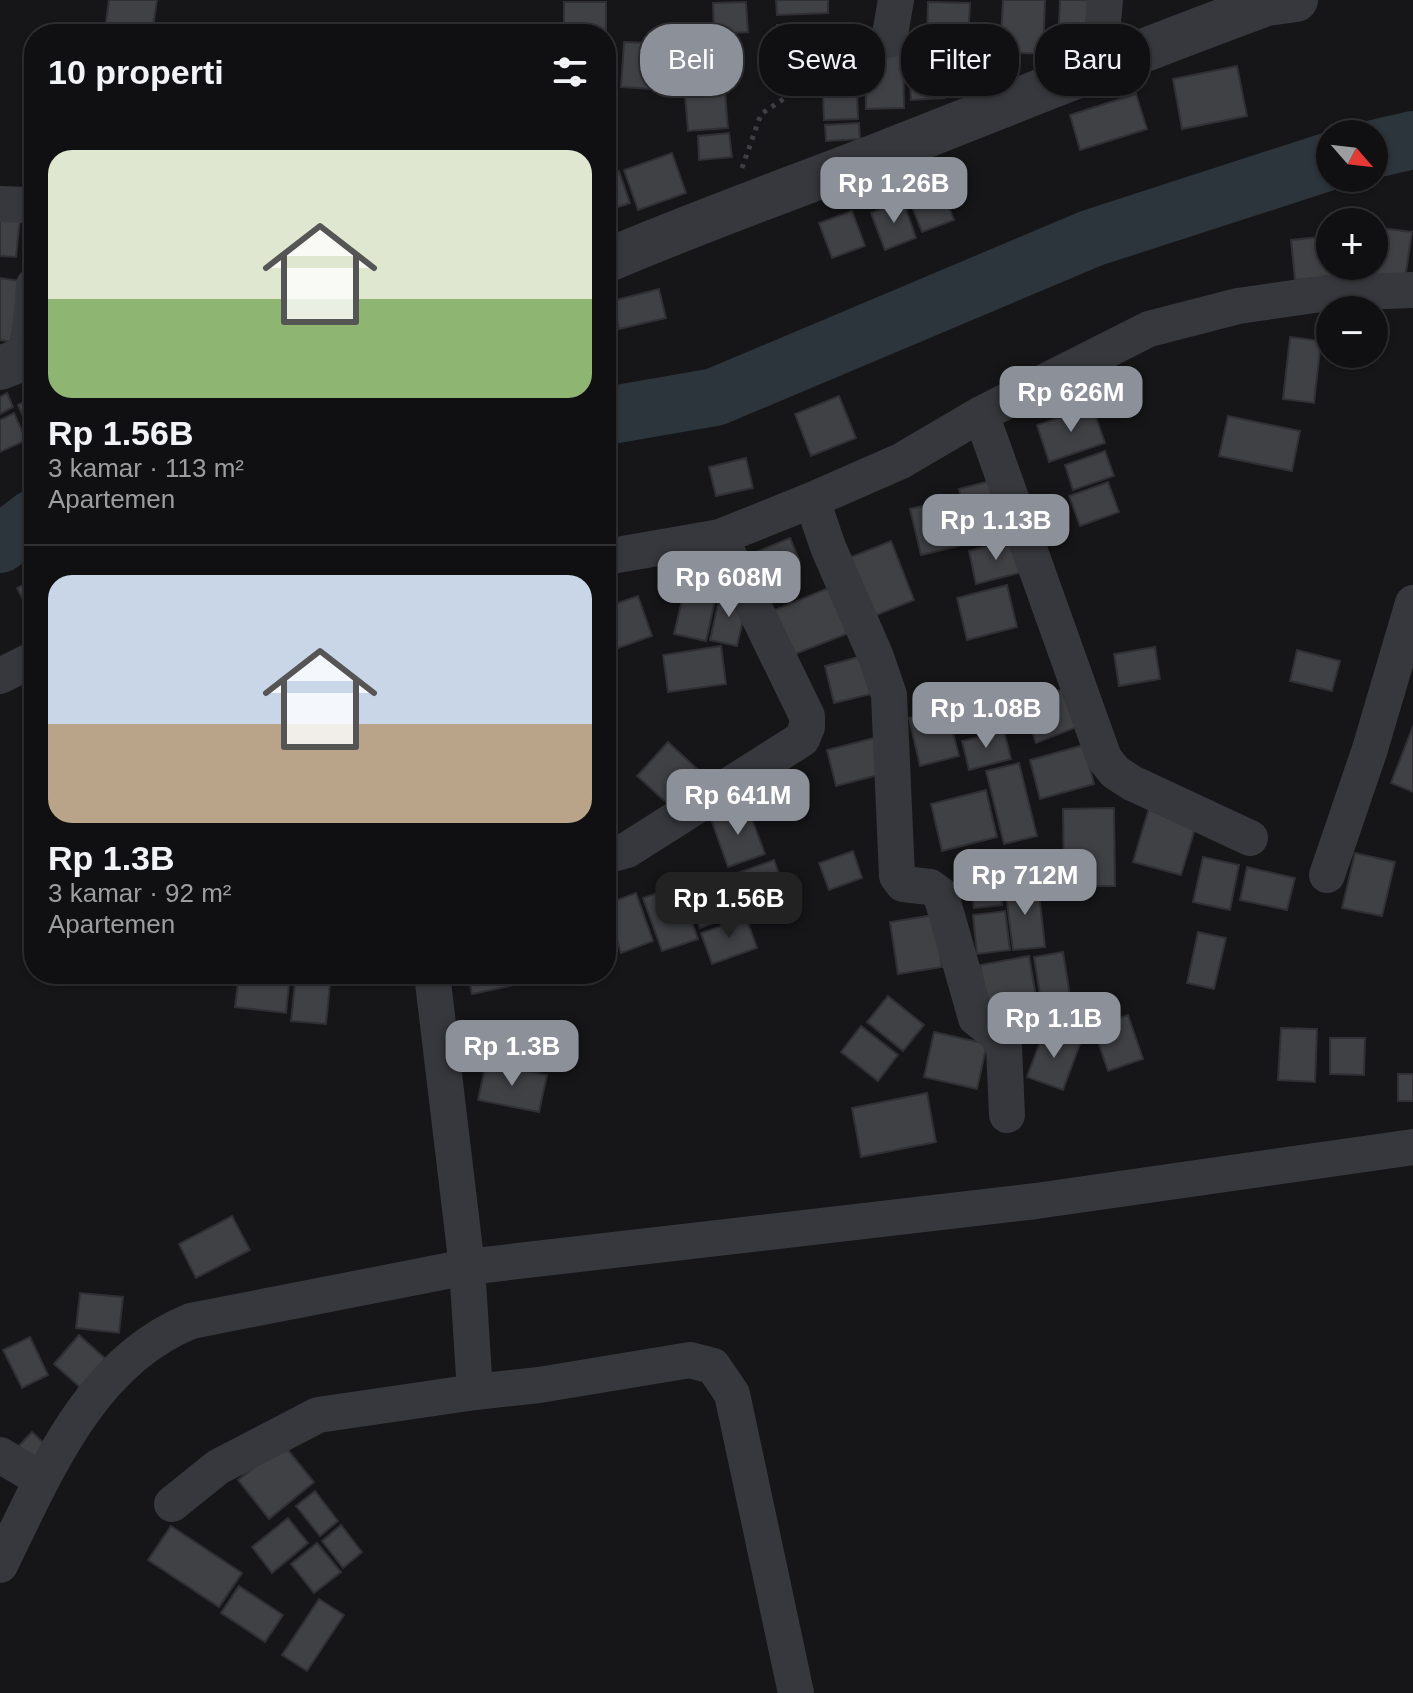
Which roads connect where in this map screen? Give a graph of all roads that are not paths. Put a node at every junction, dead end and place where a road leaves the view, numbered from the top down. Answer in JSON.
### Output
{"nodes":[{"id":1,"x":1105,"y":0,"type":"edge"},
{"id":2,"x":1296,"y":0,"type":"edge"},
{"id":3,"x":894,"y":1,"type":"edge"},
{"id":4,"x":1103,"y":24,"type":"edge"},
{"id":5,"x":889,"y":40,"type":"dead end"},
{"id":6,"x":1150,"y":47,"type":"edge"},
{"id":7,"x":1035,"y":91,"type":"edge"},
{"id":8,"x":0,"y":204,"type":"edge"},
{"id":9,"x":24,"y":205,"type":"edge"},
{"id":10,"x":616,"y":257,"type":"edge"},
{"id":11,"x":1413,"y":290,"type":"edge"},
{"id":12,"x":981,"y":414,"type":"junction"},
{"id":13,"x":812,"y":500,"type":"junction"},
{"id":14,"x":720,"y":537,"type":"junction"},
{"id":15,"x":616,"y":555,"type":"edge"},
{"id":16,"x":1413,"y":603,"type":"edge"},
{"id":17,"x":24,"y":664,"type":"edge"},
{"id":18,"x":0,"y":676,"type":"edge"},
{"id":19,"x":1250,"y":838,"type":"dead end"},
{"id":20,"x":616,"y":853,"type":"edge"},
{"id":21,"x":1327,"y":875,"type":"dead end"},
{"id":22,"x":433,"y":984,"type":"edge"},
{"id":23,"x":1007,"y":1115,"type":"dead end"},
{"id":24,"x":1413,"y":1147,"type":"edge"},
{"id":25,"x":467,"y":1267,"type":"junction"},
{"id":26,"x":475,"y":1392,"type":"junction"},
{"id":27,"x":0,"y":1455,"type":"edge"},
{"id":28,"x":42,"y":1480,"type":"junction"},
{"id":29,"x":172,"y":1504,"type":"dead end"},
{"id":30,"x":0,"y":1565,"type":"edge"},
{"id":31,"x":796,"y":1693,"type":"edge"}],
"edges":[{"from":1,"to":4,"type":"street"},
{"from":2,"to":6,"type":"street"},
{"from":3,"to":5,"type":"street"},
{"from":7,"to":10,"type":"street"},
{"from":8,"to":9,"type":"street"},
{"from":11,"to":12,"type":"street"},
{"from":12,"to":13,"type":"street"},
{"from":12,"to":19,"type":"street"},
{"from":13,"to":14,"type":"street"},
{"from":13,"to":23,"type":"street"},
{"from":14,"to":15,"type":"street"},
{"from":14,"to":20,"type":"street"},
{"from":16,"to":21,"type":"street"},
{"from":17,"to":18,"type":"street"},
{"from":22,"to":25,"type":"street"},
{"from":24,"to":25,"type":"street"},
{"from":25,"to":26,"type":"street"},
{"from":25,"to":28,"type":"street"},
{"from":26,"to":29,"type":"street"},
{"from":26,"to":31,"type":"street"},
{"from":27,"to":28,"type":"street"},
{"from":28,"to":30,"type":"street"}]}
